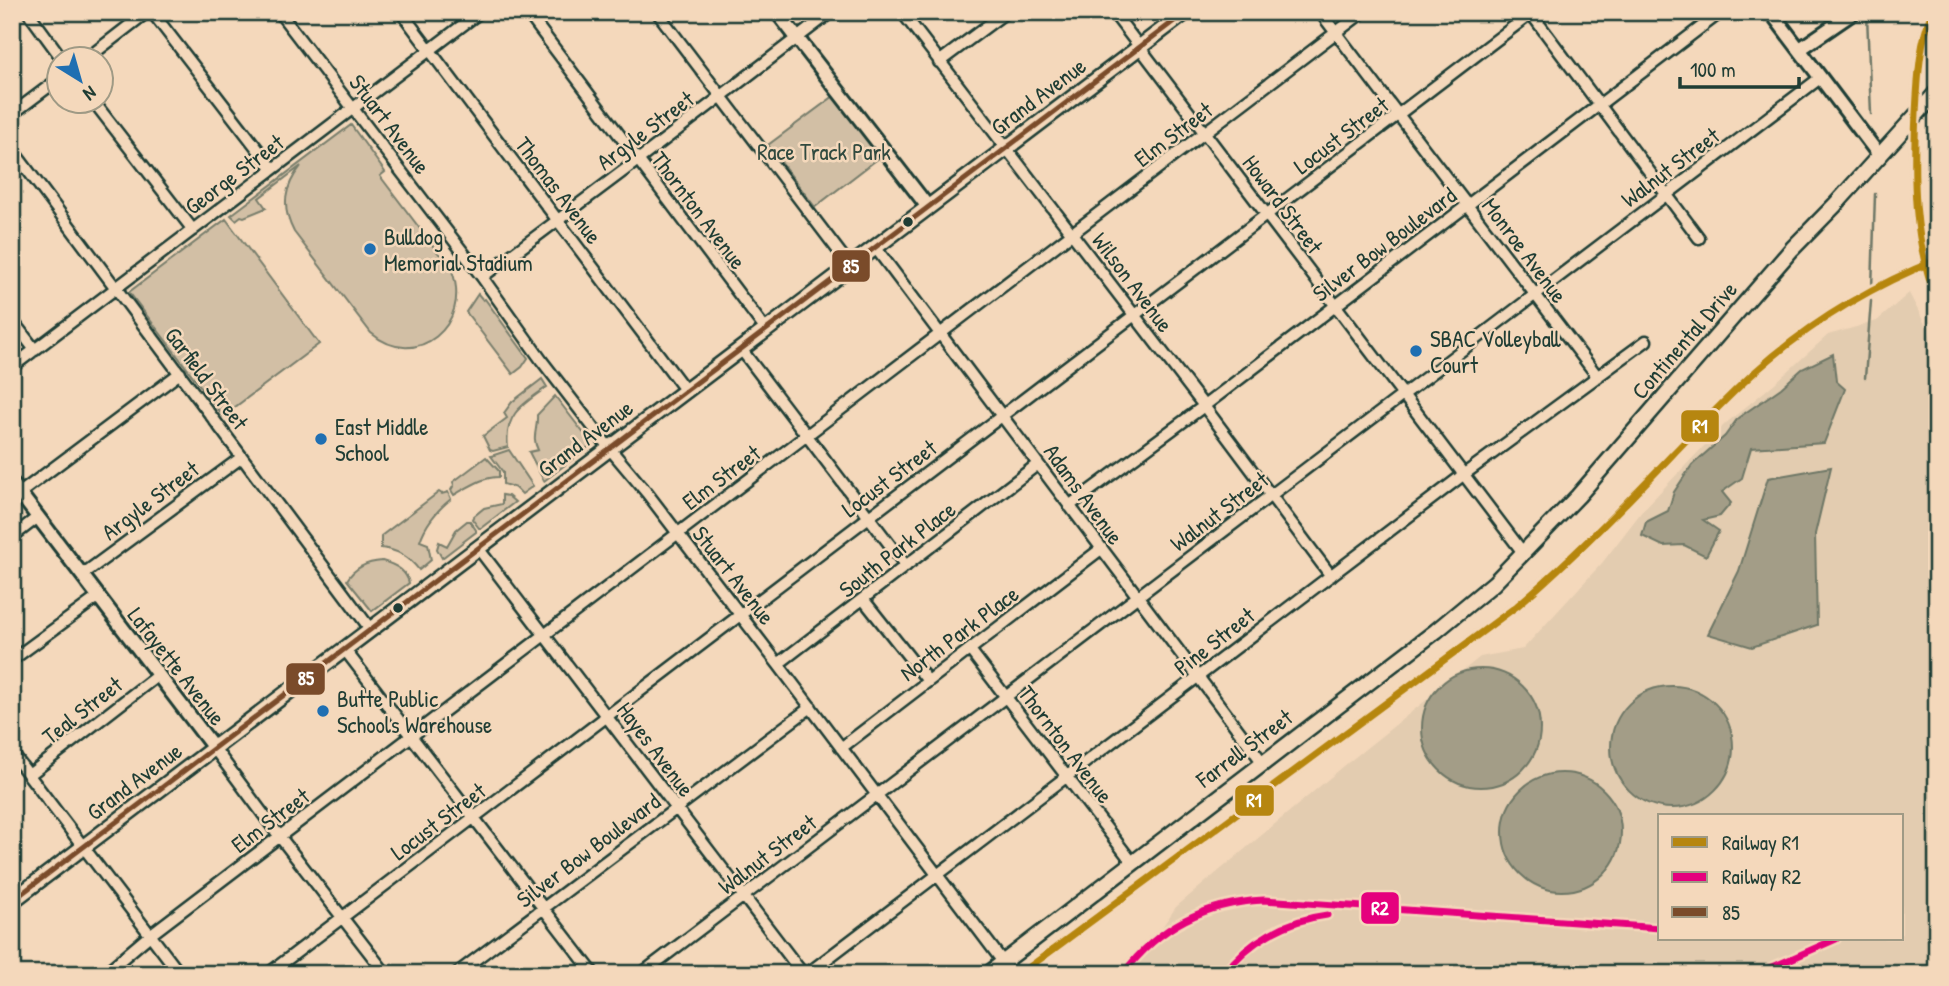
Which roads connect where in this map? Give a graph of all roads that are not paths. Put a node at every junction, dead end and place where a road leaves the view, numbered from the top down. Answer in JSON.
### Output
{"nodes":[{"id":1,"x":28,"y":12,"type":"edge"},
{"id":2,"x":150,"y":12,"type":"edge"},
{"id":3,"x":279,"y":12,"type":"edge"},
{"id":4,"x":401,"y":12,"type":"edge"},
{"id":5,"x":480,"y":12,"type":"edge"},
{"id":6,"x":527,"y":12,"type":"edge"},
{"id":7,"x":657,"y":12,"type":"edge"},
{"id":8,"x":777,"y":12,"type":"edge"},
{"id":9,"x":831,"y":12,"type":"edge"},
{"id":10,"x":902,"y":12,"type":"edge"},
{"id":11,"x":1006,"y":12,"type":"edge"},
{"id":12,"x":1113,"y":12,"type":"edge"},
{"id":13,"x":1186,"y":12,"type":"edge"},
{"id":14,"x":1320,"y":12,"type":"edge"},
{"id":15,"x":1363,"y":12,"type":"edge"},
{"id":16,"x":1721,"y":12,"type":"edge"},
{"id":17,"x":1771,"y":12,"type":"edge"},
{"id":18,"x":1854,"y":12,"type":"edge"},
{"id":19,"x":1531,"y":13,"type":"edge"},
{"id":20,"x":1336,"y":33,"type":"junction"},
{"id":21,"x":797,"y":38,"type":"junction"},
{"id":22,"x":53,"y":46,"type":"edge"},
{"id":23,"x":104,"y":46,"type":"edge"},
{"id":24,"x":1140,"y":48,"type":"junction"},
{"id":25,"x":1800,"y":49,"type":"junction"},
{"id":26,"x":430,"y":50,"type":"junction"},
{"id":27,"x":939,"y":62,"type":"junction"},
{"id":28,"x":1820,"y":78,"type":"junction"},
{"id":29,"x":46,"y":88,"type":"edge"},
{"id":30,"x":1937,"y":92,"type":"edge"},
{"id":31,"x":721,"y":96,"type":"junction"},
{"id":32,"x":1600,"y":104,"type":"junction"},
{"id":33,"x":354,"y":108,"type":"junction"},
{"id":34,"x":12,"y":114,"type":"edge"},
{"id":35,"x":1399,"y":115,"type":"junction"},
{"id":36,"x":105,"y":116,"type":"edge"},
{"id":37,"x":1205,"y":133,"type":"junction"},
{"id":38,"x":1007,"y":148,"type":"junction"},
{"id":39,"x":12,"y":149,"type":"edge"},
{"id":40,"x":1879,"y":155,"type":"junction"},
{"id":41,"x":638,"y":160,"type":"junction"},
{"id":42,"x":273,"y":169,"type":"junction"},
{"id":43,"x":1666,"y":194,"type":"junction"},
{"id":44,"x":1467,"y":206,"type":"junction"},
{"id":45,"x":928,"y":207,"type":"junction"},
{"id":46,"x":1268,"y":215,"type":"junction"},
{"id":47,"x":557,"y":220,"type":"junction"},
{"id":48,"x":192,"y":230,"type":"junction"},
{"id":49,"x":1073,"y":235,"type":"junction"},
{"id":50,"x":1699,"y":238,"type":"dead end"},
{"id":51,"x":875,"y":247,"type":"junction"},
{"id":52,"x":850,"y":266,"type":"junction"},
{"id":53,"x":482,"y":276,"type":"junction"},
{"id":54,"x":116,"y":289,"type":"junction"},
{"id":55,"x":1534,"y":295,"type":"junction"},
{"id":56,"x":1336,"y":304,"type":"junction"},
{"id":57,"x":1135,"y":316,"type":"junction"},
{"id":58,"x":12,"y":320,"type":"edge"},
{"id":59,"x":766,"y":330,"type":"junction"},
{"id":60,"x":941,"y":335,"type":"junction"},
{"id":61,"x":1646,"y":341,"type":"dead end"},
{"id":62,"x":741,"y":349,"type":"junction"},
{"id":63,"x":34,"y":350,"type":"junction"},
{"id":64,"x":12,"y":367,"type":"edge"},
{"id":65,"x":180,"y":373,"type":"junction"},
{"id":66,"x":1598,"y":377,"type":"junction"},
{"id":67,"x":686,"y":391,"type":"junction"},
{"id":68,"x":1405,"y":395,"type":"junction"},
{"id":69,"x":1204,"y":406,"type":"junction"},
{"id":70,"x":1003,"y":416,"type":"junction"},
{"id":71,"x":807,"y":436,"type":"junction"},
{"id":72,"x":610,"y":449,"type":"junction"},
{"id":73,"x":242,"y":457,"type":"junction"},
{"id":74,"x":1038,"y":464,"type":"junction"},
{"id":75,"x":1463,"y":475,"type":"junction"},
{"id":76,"x":16,"y":488,"type":"edge"},
{"id":77,"x":1271,"y":495,"type":"junction"},
{"id":78,"x":1069,"y":506,"type":"junction"},
{"id":79,"x":38,"y":517,"type":"junction"},
{"id":80,"x":870,"y":518,"type":"junction"},
{"id":81,"x":678,"y":534,"type":"junction"},
{"id":82,"x":12,"y":537,"type":"edge"},
{"id":83,"x":478,"y":548,"type":"junction"},
{"id":84,"x":1101,"y":550,"type":"junction"},
{"id":85,"x":1524,"y":554,"type":"junction"},
{"id":86,"x":906,"y":566,"type":"junction"},
{"id":87,"x":82,"y":575,"type":"junction"},
{"id":88,"x":1331,"y":576,"type":"junction"},
{"id":89,"x":98,"y":597,"type":"junction"},
{"id":90,"x":1137,"y":598,"type":"junction"},
{"id":91,"x":863,"y":599,"type":"junction"},
{"id":92,"x":741,"y":615,"type":"junction"},
{"id":93,"x":371,"y":630,"type":"junction"},
{"id":94,"x":545,"y":635,"type":"junction"},
{"id":95,"x":345,"y":650,"type":"junction"},
{"id":96,"x":970,"y":650,"type":"junction"},
{"id":97,"x":12,"y":660,"type":"edge"},
{"id":98,"x":778,"y":664,"type":"junction"},
{"id":99,"x":158,"y":676,"type":"junction"},
{"id":100,"x":1198,"y":678,"type":"junction"},
{"id":101,"x":928,"y":681,"type":"junction"},
{"id":102,"x":1006,"y":697,"type":"junction"},
{"id":103,"x":811,"y":707,"type":"junction"},
{"id":104,"x":607,"y":717,"type":"junction"},
{"id":105,"x":412,"y":736,"type":"junction"},
{"id":106,"x":214,"y":748,"type":"junction"},
{"id":107,"x":841,"y":748,"type":"junction"},
{"id":108,"x":12,"y":753,"type":"edge"},
{"id":109,"x":1263,"y":763,"type":"junction"},
{"id":110,"x":29,"y":775,"type":"junction"},
{"id":111,"x":1067,"y":777,"type":"junction"},
{"id":112,"x":876,"y":795,"type":"junction"},
{"id":113,"x":677,"y":808,"type":"junction"},
{"id":114,"x":474,"y":818,"type":"junction"},
{"id":115,"x":280,"y":836,"type":"junction"},
{"id":116,"x":84,"y":847,"type":"junction"},
{"id":117,"x":1132,"y":862,"type":"junction"},
{"id":118,"x":938,"y":876,"type":"junction"},
{"id":119,"x":744,"y":896,"type":"junction"},
{"id":120,"x":12,"y":901,"type":"edge"},
{"id":121,"x":543,"y":908,"type":"junction"},
{"id":122,"x":342,"y":918,"type":"junction"},
{"id":123,"x":150,"y":935,"type":"junction"},
{"id":124,"x":1003,"y":962,"type":"junction"},
{"id":125,"x":104,"y":974,"type":"edge"},
{"id":126,"x":180,"y":974,"type":"edge"},
{"id":127,"x":268,"y":974,"type":"edge"},
{"id":128,"x":386,"y":974,"type":"edge"},
{"id":129,"x":456,"y":974,"type":"edge"},
{"id":130,"x":594,"y":974,"type":"edge"},
{"id":131,"x":641,"y":974,"type":"edge"},
{"id":132,"x":805,"y":974,"type":"edge"},
{"id":133,"x":988,"y":974,"type":"edge"}],
"edges":[{"from":1,"to":22,"type":"street"},
{"from":2,"to":23,"type":"street"},
{"from":2,"to":42,"type":"street"},
{"from":3,"to":33,"type":"street","name":"Stuart Avenue"},
{"from":4,"to":26,"type":"street","name":"Thomas Avenue"},
{"from":5,"to":26,"type":"street","name":"George Street"},
{"from":6,"to":41,"type":"street","name":"Thornton Avenue"},
{"from":7,"to":31,"type":"street"},
{"from":8,"to":21,"type":"street"},
{"from":9,"to":21,"type":"street","name":"Argyle Street"},
{"from":10,"to":27,"type":"street","name":"Wilson Avenue"},
{"from":11,"to":27,"type":"street"},
{"from":12,"to":24,"type":"street","name":"Howard Street"},
{"from":13,"to":24,"type":"main road","name":"Grand Avenue"},
{"from":14,"to":20,"type":"street","name":"Monroe Avenue"},
{"from":15,"to":20,"type":"street","name":"Elm Street"},
{"from":16,"to":32,"type":"street","name":"Silver Bow Boulevard"},
{"from":17,"to":25,"type":"street"},
{"from":18,"to":25,"type":"street"},
{"from":19,"to":32,"type":"street"},
{"from":19,"to":35,"type":"street","name":"Locust Street"},
{"from":20,"to":35,"type":"street","name":"Monroe Avenue"},
{"from":20,"to":37,"type":"street","name":"Elm Street"},
{"from":21,"to":31,"type":"street","name":"Argyle Street"},
{"from":21,"to":45,"type":"street"},
{"from":24,"to":37,"type":"street","name":"Howard Street"},
{"from":24,"to":38,"type":"main road","name":"Grand Avenue"},
{"from":25,"to":28,"type":"street"},
{"from":26,"to":33,"type":"street","name":"George Street"},
{"from":26,"to":47,"type":"street","name":"Thomas Avenue"},
{"from":27,"to":38,"type":"street","name":"Wilson Avenue"},
{"from":28,"to":40,"type":"street"},
{"from":28,"to":43,"type":"street","name":"Walnut Street"},
{"from":29,"to":34,"type":"street"},
{"from":30,"to":40,"type":"main road","name":"Continental Drive"},
{"from":31,"to":41,"type":"street","name":"Argyle Street"},
{"from":31,"to":52,"type":"street"},
{"from":32,"to":43,"type":"street"},
{"from":32,"to":44,"type":"street","name":"Silver Bow Boulevard"},
{"from":33,"to":42,"type":"street","name":"George Street"},
{"from":33,"to":53,"type":"street","name":"Stuart Avenue"},
{"from":35,"to":44,"type":"street","name":"Monroe Avenue"},
{"from":35,"to":46,"type":"street","name":"Locust Street"},
{"from":36,"to":48,"type":"street"},
{"from":37,"to":46,"type":"street","name":"Howard Street"},
{"from":37,"to":49,"type":"street","name":"Elm Street"},
{"from":38,"to":45,"type":"main road","name":"Grand Avenue"},
{"from":38,"to":49,"type":"street","name":"Wilson Avenue"},
{"from":39,"to":54,"type":"street","name":"Garfield Street"},
{"from":40,"to":85,"type":"main road","name":"Continental Drive"},
{"from":41,"to":47,"type":"street","name":"Argyle Street"},
{"from":41,"to":59,"type":"street","name":"Thornton Avenue"},
{"from":42,"to":48,"type":"street","name":"George Street"},
{"from":43,"to":50,"type":"street"},
{"from":43,"to":55,"type":"street","name":"Walnut Street"},
{"from":44,"to":55,"type":"street","name":"Monroe Avenue"},
{"from":44,"to":56,"type":"street","name":"Silver Bow Boulevard"},
{"from":45,"to":51,"type":"main road","name":"Grand Avenue"},
{"from":46,"to":56,"type":"street","name":"Howard Street"},
{"from":46,"to":57,"type":"street","name":"Locust Street"},
{"from":47,"to":53,"type":"street","name":"Argyle Street"},
{"from":47,"to":67,"type":"street","name":"Thomas Avenue"},
{"from":48,"to":54,"type":"street","name":"George Street"},
{"from":49,"to":57,"type":"street","name":"Wilson Avenue"},
{"from":49,"to":60,"type":"street","name":"Elm Street"},
{"from":51,"to":52,"type":"main road","name":"Grand Avenue"},
{"from":51,"to":60,"type":"street","name":"Adams Avenue"},
{"from":52,"to":59,"type":"main road","name":"Grand Avenue"},
{"from":53,"to":72,"type":"street","name":"Stuart Avenue"},
{"from":54,"to":63,"type":"street","name":"George Street"},
{"from":54,"to":65,"type":"street","name":"Garfield Street"},
{"from":55,"to":66,"type":"street","name":"Monroe Avenue"},
{"from":55,"to":68,"type":"street","name":"Walnut Street"},
{"from":56,"to":68,"type":"street","name":"Howard Street"},
{"from":56,"to":69,"type":"street","name":"Silver Bow Boulevard"},
{"from":57,"to":69,"type":"street","name":"Wilson Avenue"},
{"from":57,"to":70,"type":"street","name":"Locust Street"},
{"from":58,"to":63,"type":"street"},
{"from":59,"to":62,"type":"main road","name":"Grand Avenue"},
{"from":60,"to":70,"type":"street","name":"Adams Avenue"},
{"from":60,"to":71,"type":"street","name":"Elm Street"},
{"from":61,"to":66,"type":"street","name":"Pine Street"},
{"from":62,"to":67,"type":"main road","name":"Grand Avenue"},
{"from":62,"to":71,"type":"street"},
{"from":63,"to":64,"type":"street","name":"George Street"},
{"from":65,"to":73,"type":"street","name":"Garfield Street"},
{"from":65,"to":76,"type":"street"},
{"from":66,"to":75,"type":"street","name":"Pine Street"},
{"from":67,"to":72,"type":"main road","name":"Grand Avenue"},
{"from":68,"to":75,"type":"street","name":"Howard Street"},
{"from":68,"to":77,"type":"street","name":"Walnut Street"},
{"from":69,"to":77,"type":"street","name":"Wilson Avenue"},
{"from":69,"to":78,"type":"street","name":"Silver Bow Boulevard"},
{"from":70,"to":74,"type":"street","name":"Adams Avenue"},
{"from":70,"to":80,"type":"street","name":"Locust Street"},
{"from":71,"to":80,"type":"street"},
{"from":71,"to":81,"type":"street","name":"Elm Street"},
{"from":72,"to":81,"type":"street","name":"Stuart Avenue"},
{"from":72,"to":83,"type":"main road","name":"Grand Avenue"},
{"from":73,"to":87,"type":"street","name":"Argyle Street"},
{"from":73,"to":93,"type":"street","name":"Garfield Street"},
{"from":74,"to":78,"type":"street","name":"Adams Avenue"},
{"from":74,"to":86,"type":"street","name":"South Park Place"},
{"from":75,"to":85,"type":"street","name":"Howard Street"},
{"from":75,"to":88,"type":"street","name":"Pine Street"},
{"from":76,"to":79,"type":"street","name":"Lafayette Avenue"},
{"from":77,"to":88,"type":"street","name":"Wilson Avenue"},
{"from":77,"to":90,"type":"street","name":"Walnut Street"},
{"from":78,"to":84,"type":"street","name":"Adams Avenue"},
{"from":79,"to":82,"type":"street"},
{"from":79,"to":87,"type":"street","name":"Lafayette Avenue"},
{"from":80,"to":86,"type":"street"},
{"from":80,"to":92,"type":"street","name":"Locust Street"},
{"from":81,"to":92,"type":"street","name":"Stuart Avenue"},
{"from":81,"to":94,"type":"street","name":"Elm Street"},
{"from":83,"to":93,"type":"main road","name":"Grand Avenue"},
{"from":83,"to":94,"type":"street","name":"Hayes Avenue"},
{"from":84,"to":90,"type":"street","name":"Adams Avenue"},
{"from":84,"to":96,"type":"street","name":"North Park Place"},
{"from":85,"to":109,"type":"main road","name":"Farrell Street"},
{"from":86,"to":91,"type":"street","name":"South Park Place"},
{"from":87,"to":89,"type":"street","name":"Lafayette Avenue"},
{"from":88,"to":100,"type":"street","name":"Pine Street"},
{"from":89,"to":97,"type":"street"},
{"from":89,"to":99,"type":"street","name":"Lafayette Avenue"},
{"from":90,"to":100,"type":"street","name":"Adams Avenue"},
{"from":90,"to":102,"type":"street","name":"Walnut Street"},
{"from":91,"to":98,"type":"street","name":"South Park Place"},
{"from":91,"to":101,"type":"street"},
{"from":92,"to":98,"type":"street","name":"Stuart Avenue"},
{"from":92,"to":104,"type":"street","name":"Locust Street"},
{"from":93,"to":95,"type":"main road","name":"Grand Avenue"},
{"from":94,"to":104,"type":"street","name":"Hayes Avenue"},
{"from":94,"to":105,"type":"street","name":"Elm Street"},
{"from":95,"to":105,"type":"street"},
{"from":95,"to":106,"type":"main road","name":"Grand Avenue"},
{"from":96,"to":101,"type":"street","name":"North Park Place"},
{"from":96,"to":102,"type":"street","name":"Thornton Avenue"},
{"from":98,"to":103,"type":"street","name":"Stuart Avenue"},
{"from":99,"to":106,"type":"street","name":"Lafayette Avenue"},
{"from":99,"to":110,"type":"street","name":"Teal Street"},
{"from":100,"to":109,"type":"street","name":"Adams Avenue"},
{"from":100,"to":111,"type":"street","name":"Pine Street"},
{"from":101,"to":107,"type":"street","name":"North Park Place"},
{"from":102,"to":111,"type":"street","name":"Thornton Avenue"},
{"from":102,"to":112,"type":"street","name":"Walnut Street"},
{"from":103,"to":107,"type":"street","name":"Stuart Avenue"},
{"from":103,"to":113,"type":"street","name":"Silver Bow Boulevard"},
{"from":104,"to":113,"type":"street","name":"Hayes Avenue"},
{"from":104,"to":114,"type":"street","name":"Locust Street"},
{"from":105,"to":114,"type":"street"},
{"from":105,"to":115,"type":"street","name":"Elm Street"},
{"from":106,"to":115,"type":"street","name":"Lafayette Avenue"},
{"from":106,"to":116,"type":"main road","name":"Grand Avenue"},
{"from":107,"to":112,"type":"street","name":"Stuart Avenue"},
{"from":108,"to":110,"type":"street"},
{"from":109,"to":117,"type":"main road","name":"Farrell Street"},
{"from":110,"to":116,"type":"street"},
{"from":111,"to":117,"type":"street","name":"Thornton Avenue"},
{"from":111,"to":118,"type":"street","name":"Pine Street"},
{"from":112,"to":118,"type":"street","name":"Stuart Avenue"},
{"from":112,"to":119,"type":"street","name":"Walnut Street"},
{"from":113,"to":119,"type":"street","name":"Hayes Avenue"},
{"from":113,"to":121,"type":"street","name":"Silver Bow Boulevard"},
{"from":114,"to":121,"type":"street"},
{"from":114,"to":122,"type":"street","name":"Locust Street"},
{"from":115,"to":122,"type":"street","name":"Lafayette Avenue"},
{"from":115,"to":123,"type":"street","name":"Elm Street"},
{"from":116,"to":120,"type":"main road","name":"Grand Avenue"},
{"from":116,"to":123,"type":"street"},
{"from":117,"to":124,"type":"main road","name":"Farrell Street"},
{"from":118,"to":124,"type":"street","name":"Stuart Avenue"},
{"from":118,"to":132,"type":"street","name":"Pine Street"},
{"from":119,"to":131,"type":"street","name":"Walnut Street"},
{"from":119,"to":132,"type":"street","name":"Hayes Avenue"},
{"from":121,"to":129,"type":"street","name":"Silver Bow Boulevard"},
{"from":121,"to":130,"type":"street"},
{"from":122,"to":127,"type":"street","name":"Locust Street"},
{"from":122,"to":128,"type":"street","name":"Lafayette Avenue"},
{"from":123,"to":125,"type":"street","name":"Elm Street"},
{"from":123,"to":126,"type":"street"},
{"from":124,"to":133,"type":"main road","name":"Farrell Street"}]}
